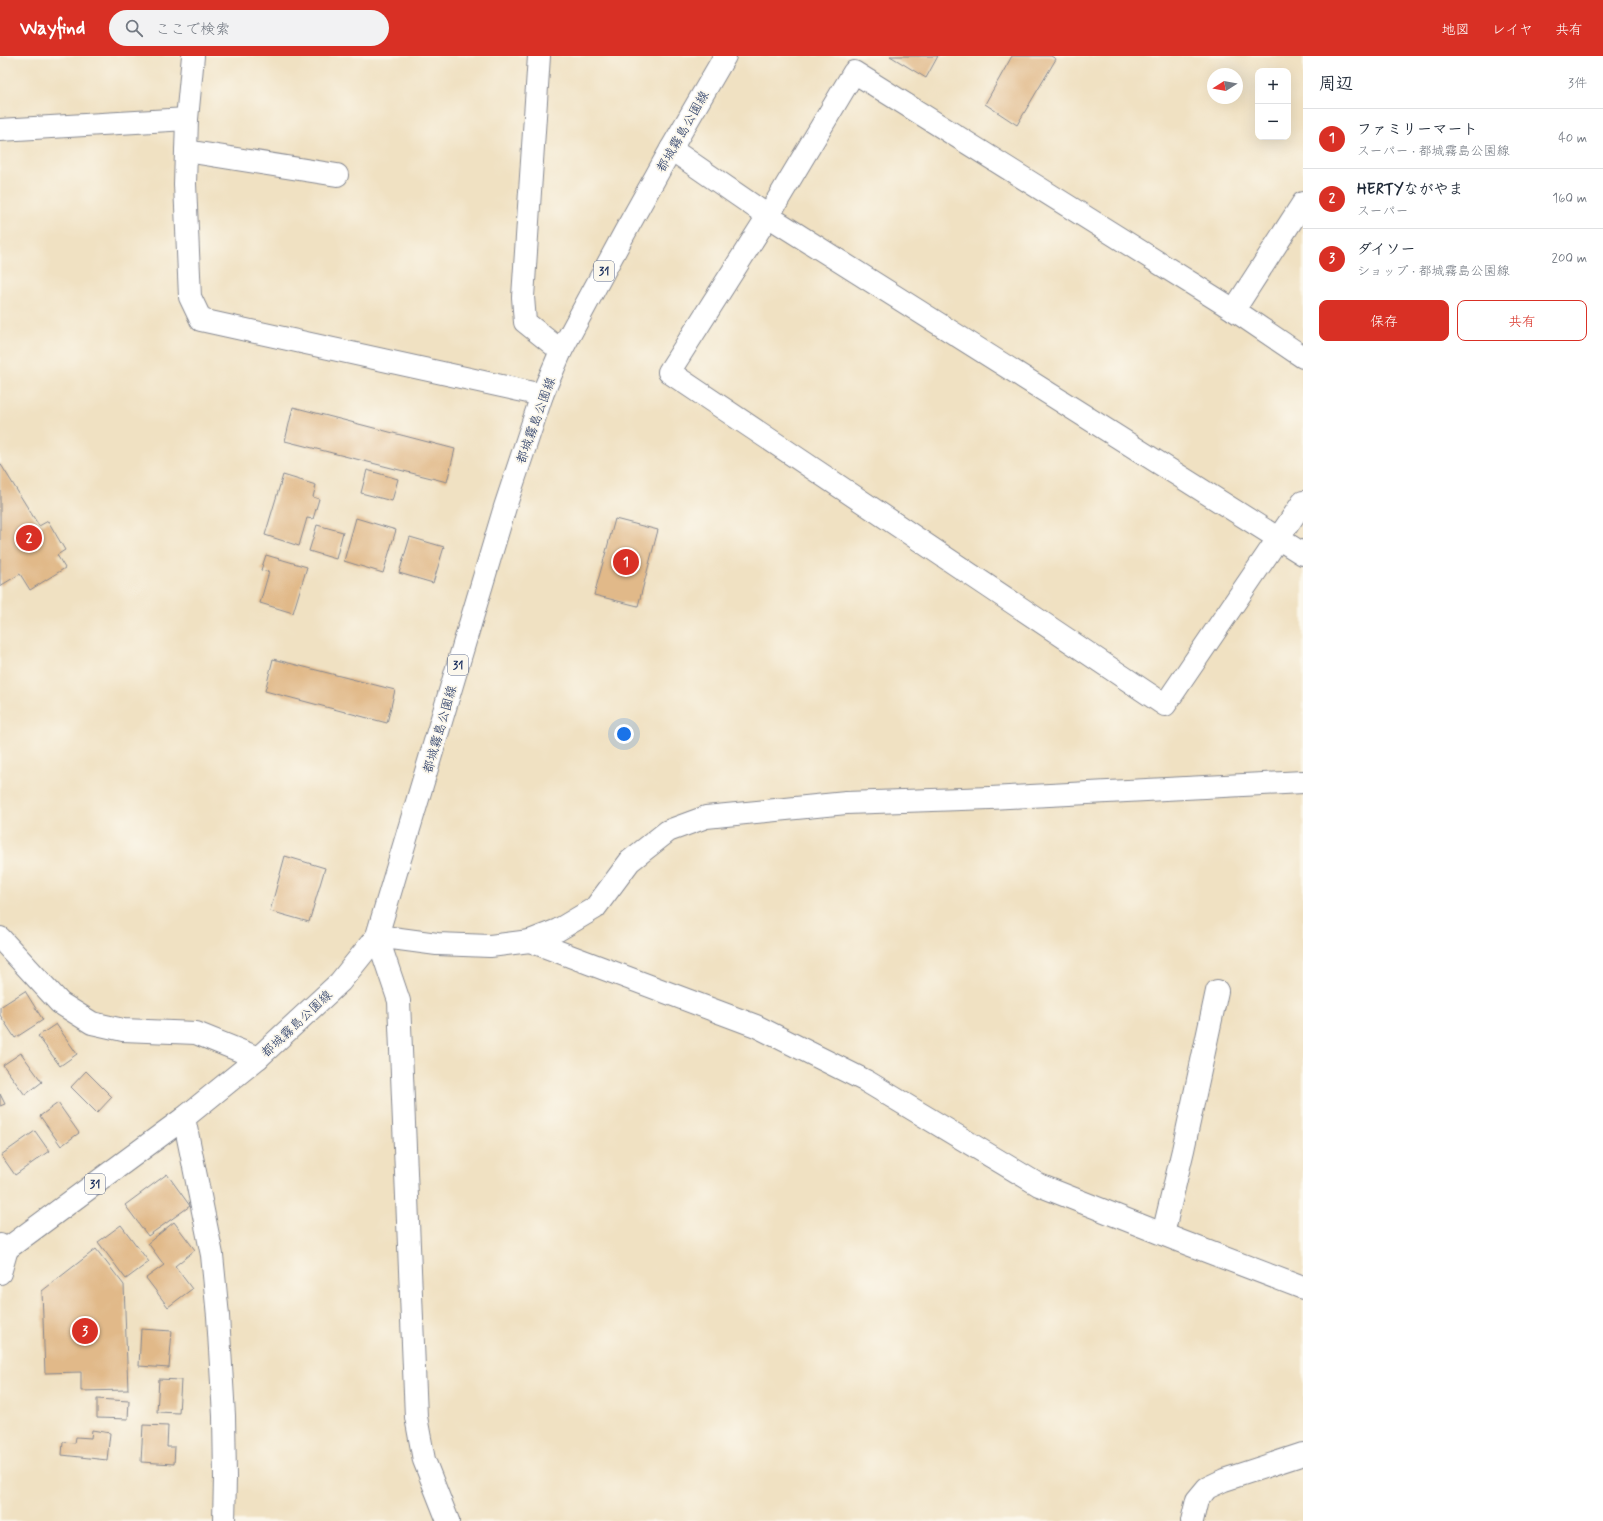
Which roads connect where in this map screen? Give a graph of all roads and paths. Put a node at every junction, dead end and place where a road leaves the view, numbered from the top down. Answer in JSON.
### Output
{"nodes":[{"id":1,"x":192,"y":56,"type":"edge"},
{"id":2,"x":539,"y":56,"type":"edge"},
{"id":3,"x":725,"y":56,"type":"edge"},
{"id":4,"x":187,"y":119,"type":"junction"},
{"id":5,"x":0,"y":130,"type":"edge"},
{"id":6,"x":670,"y":149,"type":"junction"},
{"id":7,"x":186,"y":150,"type":"junction"},
{"id":8,"x":337,"y":175,"type":"dead end"},
{"id":9,"x":1303,"y":203,"type":"edge"},
{"id":10,"x":768,"y":216,"type":"junction"},
{"id":11,"x":1234,"y":310,"type":"junction"},
{"id":12,"x":561,"y":351,"type":"junction"},
{"id":13,"x":1303,"y":357,"type":"edge"},
{"id":14,"x":542,"y":395,"type":"junction"},
{"id":15,"x":1303,"y":502,"type":"edge"},
{"id":16,"x":1279,"y":539,"type":"junction"},
{"id":17,"x":1303,"y":554,"type":"edge"},
{"id":18,"x":1303,"y":782,"type":"edge"},
{"id":19,"x":377,"y":936,"type":"junction"},
{"id":20,"x":0,"y":938,"type":"edge"},
{"id":21,"x":530,"y":940,"type":"junction"},
{"id":22,"x":1217,"y":991,"type":"dead end"},
{"id":23,"x":258,"y":1058,"type":"junction"},
{"id":24,"x":184,"y":1118,"type":"junction"},
{"id":25,"x":1162,"y":1234,"type":"junction"},
{"id":26,"x":2,"y":1249,"type":"edge"},
{"id":27,"x":0,"y":1273,"type":"edge"},
{"id":28,"x":1303,"y":1288,"type":"edge"},
{"id":29,"x":1303,"y":1454,"type":"edge"},
{"id":30,"x":224,"y":1521,"type":"edge"},
{"id":31,"x":448,"y":1521,"type":"edge"},
{"id":32,"x":1192,"y":1521,"type":"edge"}],
"edges":[{"from":1,"to":4,"type":"street"},
{"from":2,"to":12,"type":"street"},
{"from":3,"to":6,"type":"street","name":"都城霧島公園線","number":"31"},
{"from":4,"to":5,"type":"street"},
{"from":4,"to":7,"type":"street"},
{"from":6,"to":10,"type":"street"},
{"from":6,"to":12,"type":"street","name":"都城霧島公園線","number":"31"},
{"from":7,"to":8,"type":"street"},
{"from":7,"to":14,"type":"street"},
{"from":9,"to":11,"type":"street"},
{"from":10,"to":11,"type":"street"},
{"from":10,"to":16,"type":"street"},
{"from":10,"to":16,"type":"street"},
{"from":11,"to":13,"type":"street"},
{"from":12,"to":14,"type":"street","name":"都城霧島公園線","number":"31"},
{"from":14,"to":19,"type":"street","name":"都城霧島公園線","number":"31"},
{"from":15,"to":16,"type":"street"},
{"from":16,"to":17,"type":"street"},
{"from":18,"to":21,"type":"street"},
{"from":19,"to":21,"type":"street"},
{"from":19,"to":23,"type":"street","name":"都城霧島公園線","number":"31"},
{"from":19,"to":31,"type":"street"},
{"from":20,"to":23,"type":"street"},
{"from":21,"to":25,"type":"street"},
{"from":22,"to":25,"type":"street"},
{"from":23,"to":24,"type":"street","name":"都城霧島公園線","number":"31"},
{"from":24,"to":26,"type":"street","name":"都城霧島公園線","number":"31"},
{"from":24,"to":30,"type":"street"},
{"from":25,"to":28,"type":"street"},
{"from":26,"to":27,"type":"street"},
{"from":29,"to":32,"type":"street"}]}
